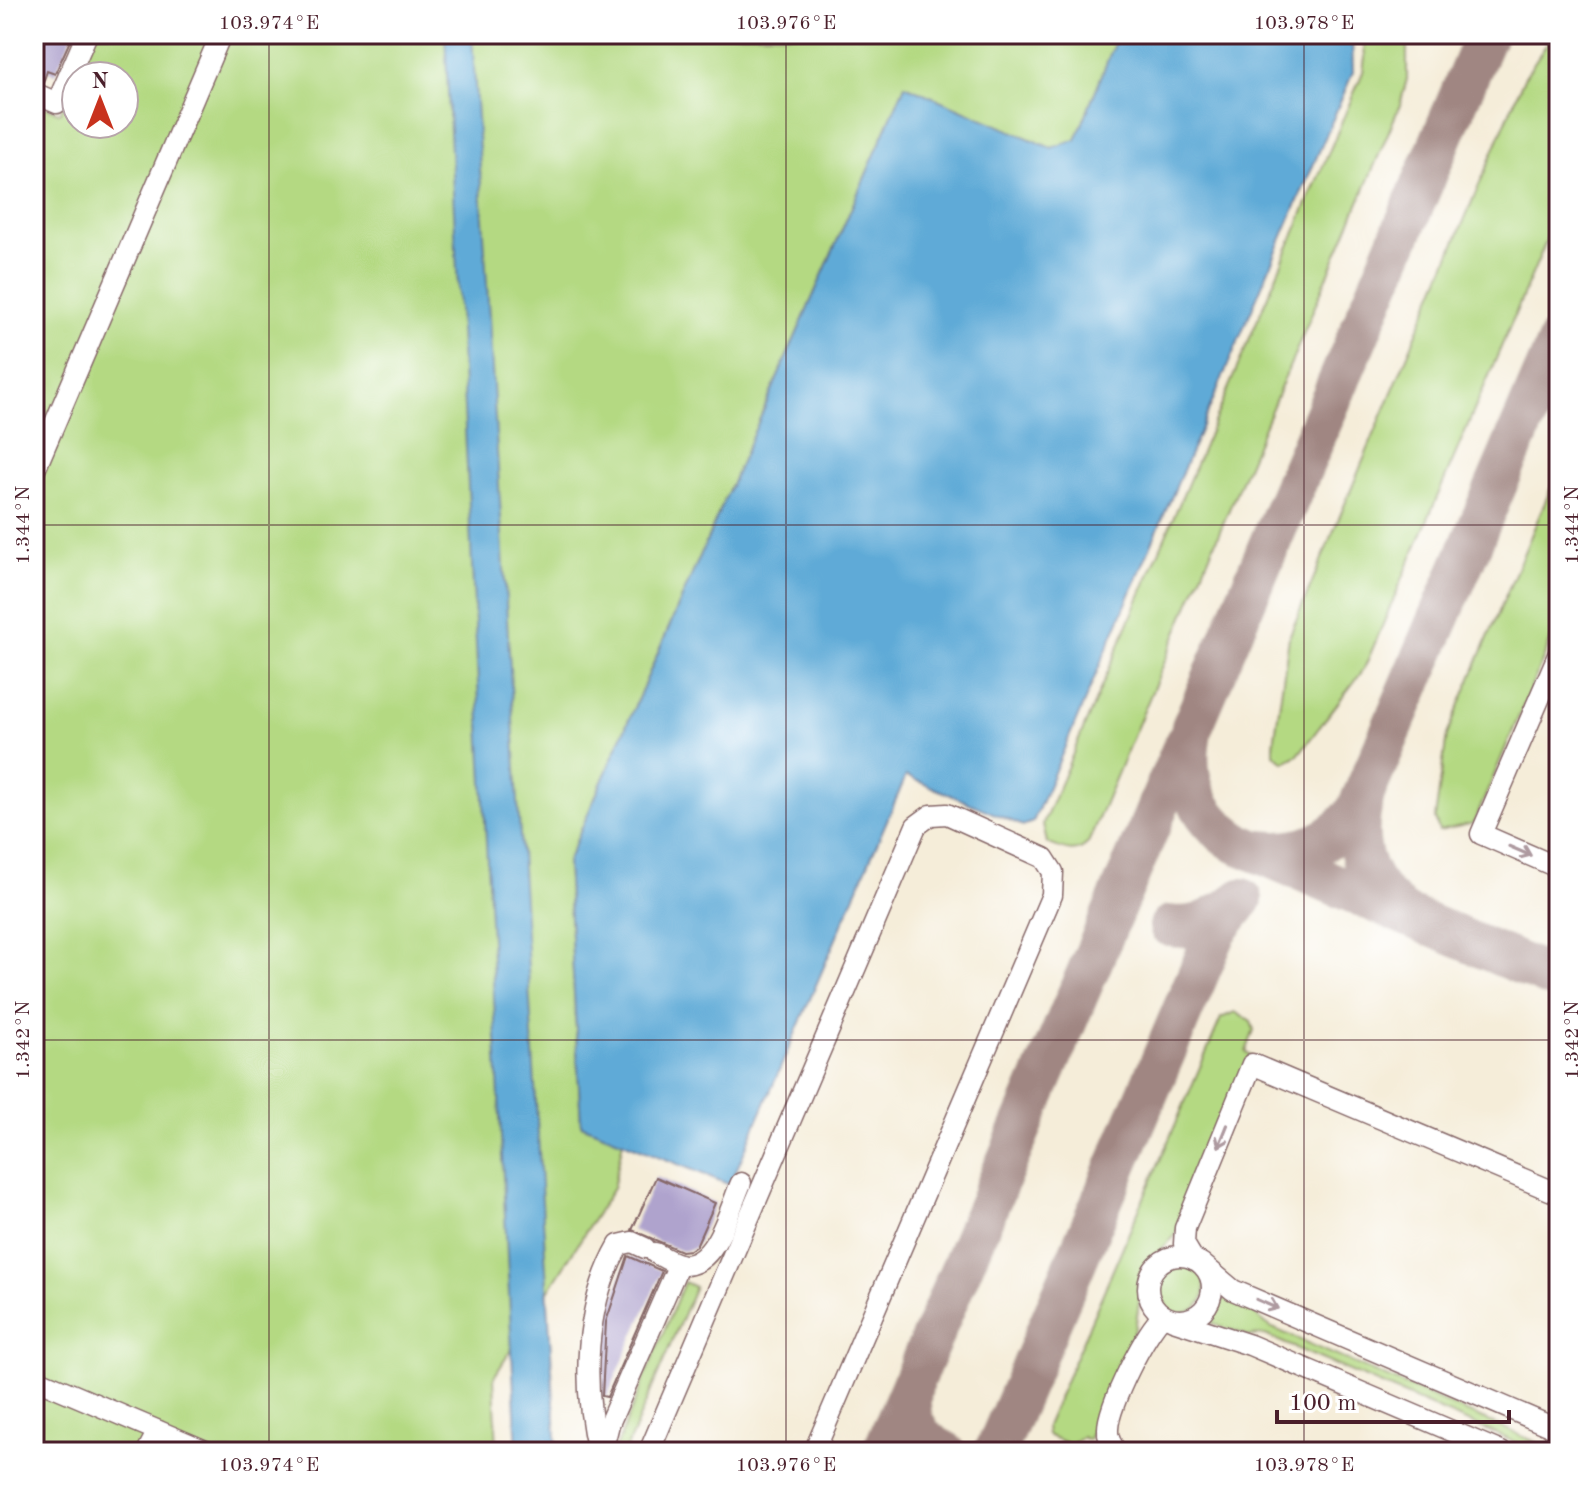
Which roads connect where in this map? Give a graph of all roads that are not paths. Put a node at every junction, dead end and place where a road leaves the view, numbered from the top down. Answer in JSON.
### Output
{"nodes":[{"id":1,"x":87,"y":34,"type":"edge"},
{"id":2,"x":221,"y":34,"type":"edge"},
{"id":3,"x":34,"y":93,"type":"edge"},
{"id":4,"x":34,"y":472,"type":"edge"},
{"id":5,"x":1559,"y":653,"type":"edge"},
{"id":6,"x":1555,"y":668,"type":"edge"},
{"id":7,"x":1559,"y":868,"type":"edge"},
{"id":8,"x":741,"y":1183,"type":"dead end"},
{"id":9,"x":1559,"y":1194,"type":"edge"},
{"id":10,"x":1197,"y":1261,"type":"junction"},
{"id":11,"x":679,"y":1264,"type":"junction"},
{"id":12,"x":1168,"y":1318,"type":"junction"},
{"id":13,"x":34,"y":1378,"type":"edge"},
{"id":14,"x":1559,"y":1430,"type":"edge"},
{"id":15,"x":158,"y":1431,"type":"junction"},
{"id":16,"x":147,"y":1452,"type":"edge"},
{"id":17,"x":208,"y":1452,"type":"edge"},
{"id":18,"x":600,"y":1452,"type":"edge"},
{"id":19,"x":649,"y":1452,"type":"edge"},
{"id":20,"x":814,"y":1452,"type":"edge"},
{"id":21,"x":1117,"y":1452,"type":"edge"},
{"id":22,"x":1501,"y":1452,"type":"edge"}],
"edges":[{"from":1,"to":3,"type":"lane"},
{"from":2,"to":4,"type":"lane"},
{"from":5,"to":6,"type":"lane"},
{"from":6,"to":7,"type":"lane","one_way":true},
{"from":8,"to":11,"type":"lane"},
{"from":9,"to":10,"type":"lane","one_way":true},
{"from":10,"to":12,"type":"lane"},
{"from":10,"to":12,"type":"lane"},
{"from":10,"to":14,"type":"lane","one_way":true},
{"from":11,"to":18,"type":"lane"},
{"from":11,"to":18,"type":"lane"},
{"from":12,"to":21,"type":"lane"},
{"from":12,"to":22,"type":"lane"},
{"from":13,"to":15,"type":"lane"},
{"from":15,"to":16,"type":"lane"},
{"from":15,"to":17,"type":"lane"},
{"from":19,"to":20,"type":"lane"}]}
